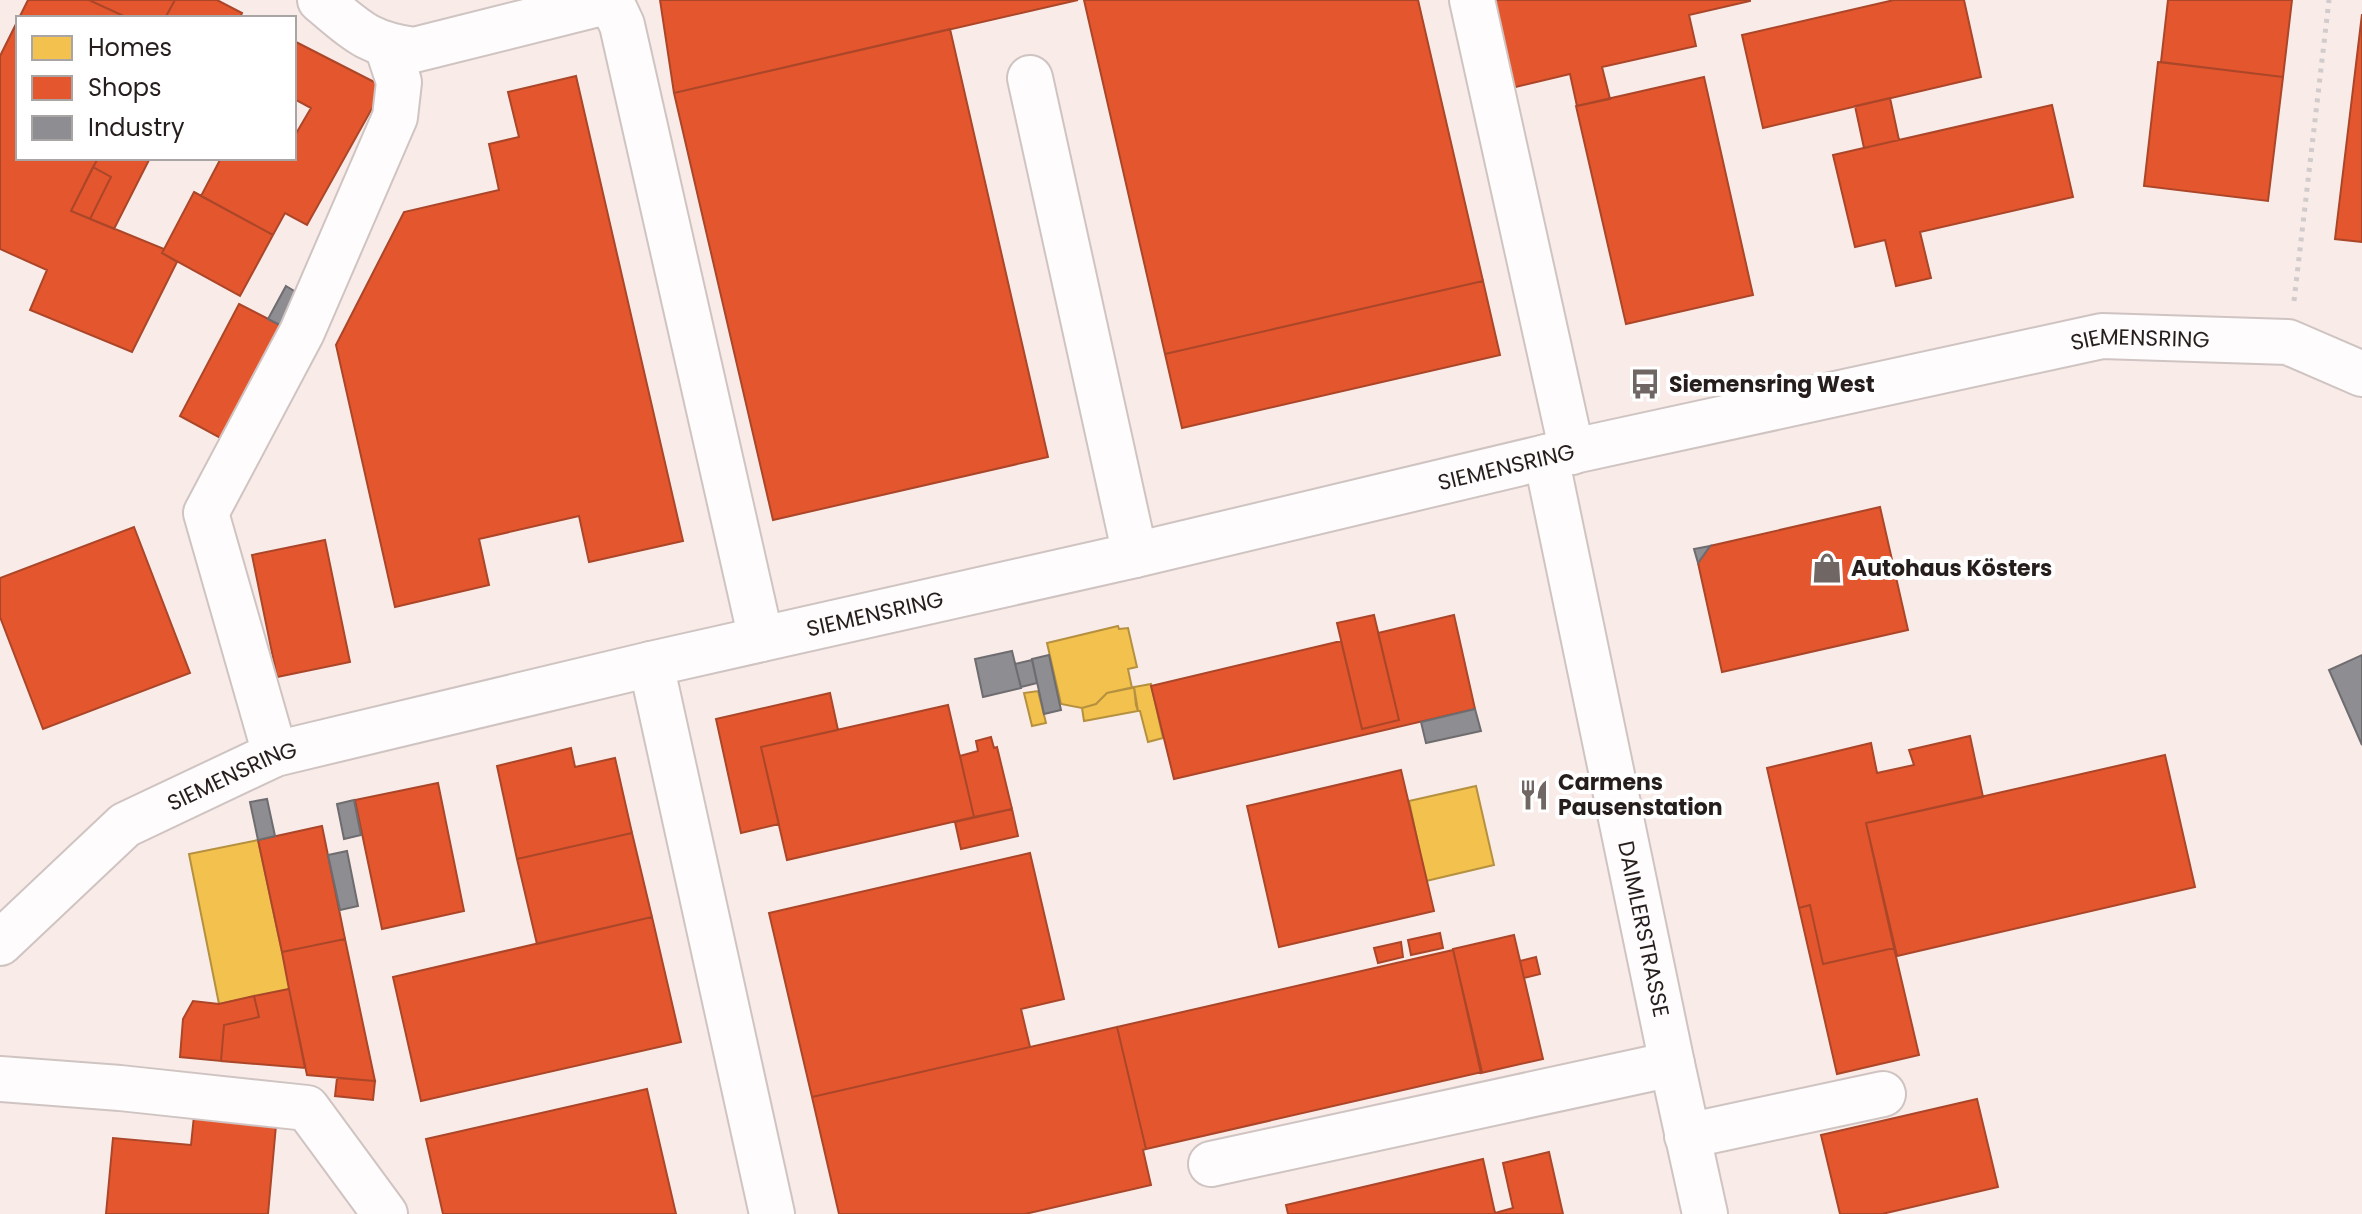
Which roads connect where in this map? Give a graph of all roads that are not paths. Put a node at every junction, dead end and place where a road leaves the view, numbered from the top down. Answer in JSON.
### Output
{"nodes":[{"id":1,"x":320,"y":0,"type":"edge"},
{"id":2,"x":1472,"y":0,"type":"edge"},
{"id":3,"x":387,"y":46,"type":"junction"},
{"id":4,"x":1030,"y":78,"type":"dead end"},
{"id":5,"x":2362,"y":374,"type":"edge"},
{"id":6,"x":1559,"y":455,"type":"junction"},
{"id":7,"x":1135,"y":555,"type":"junction"},
{"id":8,"x":761,"y":639,"type":"junction"},
{"id":9,"x":651,"y":664,"type":"junction"},
{"id":10,"x":275,"y":754,"type":"junction"},
{"id":11,"x":0,"y":943,"type":"edge"},
{"id":12,"x":1672,"y":1064,"type":"junction"},
{"id":13,"x":0,"y":1079,"type":"edge"},
{"id":14,"x":1883,"y":1094,"type":"dead end"},
{"id":15,"x":1687,"y":1136,"type":"junction"},
{"id":16,"x":1211,"y":1164,"type":"dead end"},
{"id":17,"x":385,"y":1214,"type":"edge"},
{"id":18,"x":772,"y":1214,"type":"edge"},
{"id":19,"x":1705,"y":1214,"type":"edge"}],
"edges":[{"from":1,"to":3,"type":"street"},
{"from":2,"to":6,"type":"street","name":"DAIMLERSTRASSE"},
{"from":3,"to":8,"type":"street"},
{"from":3,"to":10,"type":"street"},
{"from":4,"to":7,"type":"street"},
{"from":5,"to":6,"type":"street","name":"SIEMENSRING"},
{"from":6,"to":7,"type":"street","name":"SIEMENSRING"},
{"from":6,"to":12,"type":"street","name":"DAIMLERSTRASSE"},
{"from":7,"to":8,"type":"street","name":"SIEMENSRING"},
{"from":8,"to":9,"type":"street","name":"SIEMENSRING"},
{"from":9,"to":10,"type":"street","name":"SIEMENSRING"},
{"from":9,"to":18,"type":"street"},
{"from":10,"to":11,"type":"street","name":"SIEMENSRING"},
{"from":12,"to":15,"type":"street","name":"DAIMLERSTRASSE"},
{"from":12,"to":16,"type":"street"},
{"from":13,"to":17,"type":"street"},
{"from":14,"to":15,"type":"street"},
{"from":15,"to":19,"type":"street","name":"DAIMLERSTRASSE"}]}
